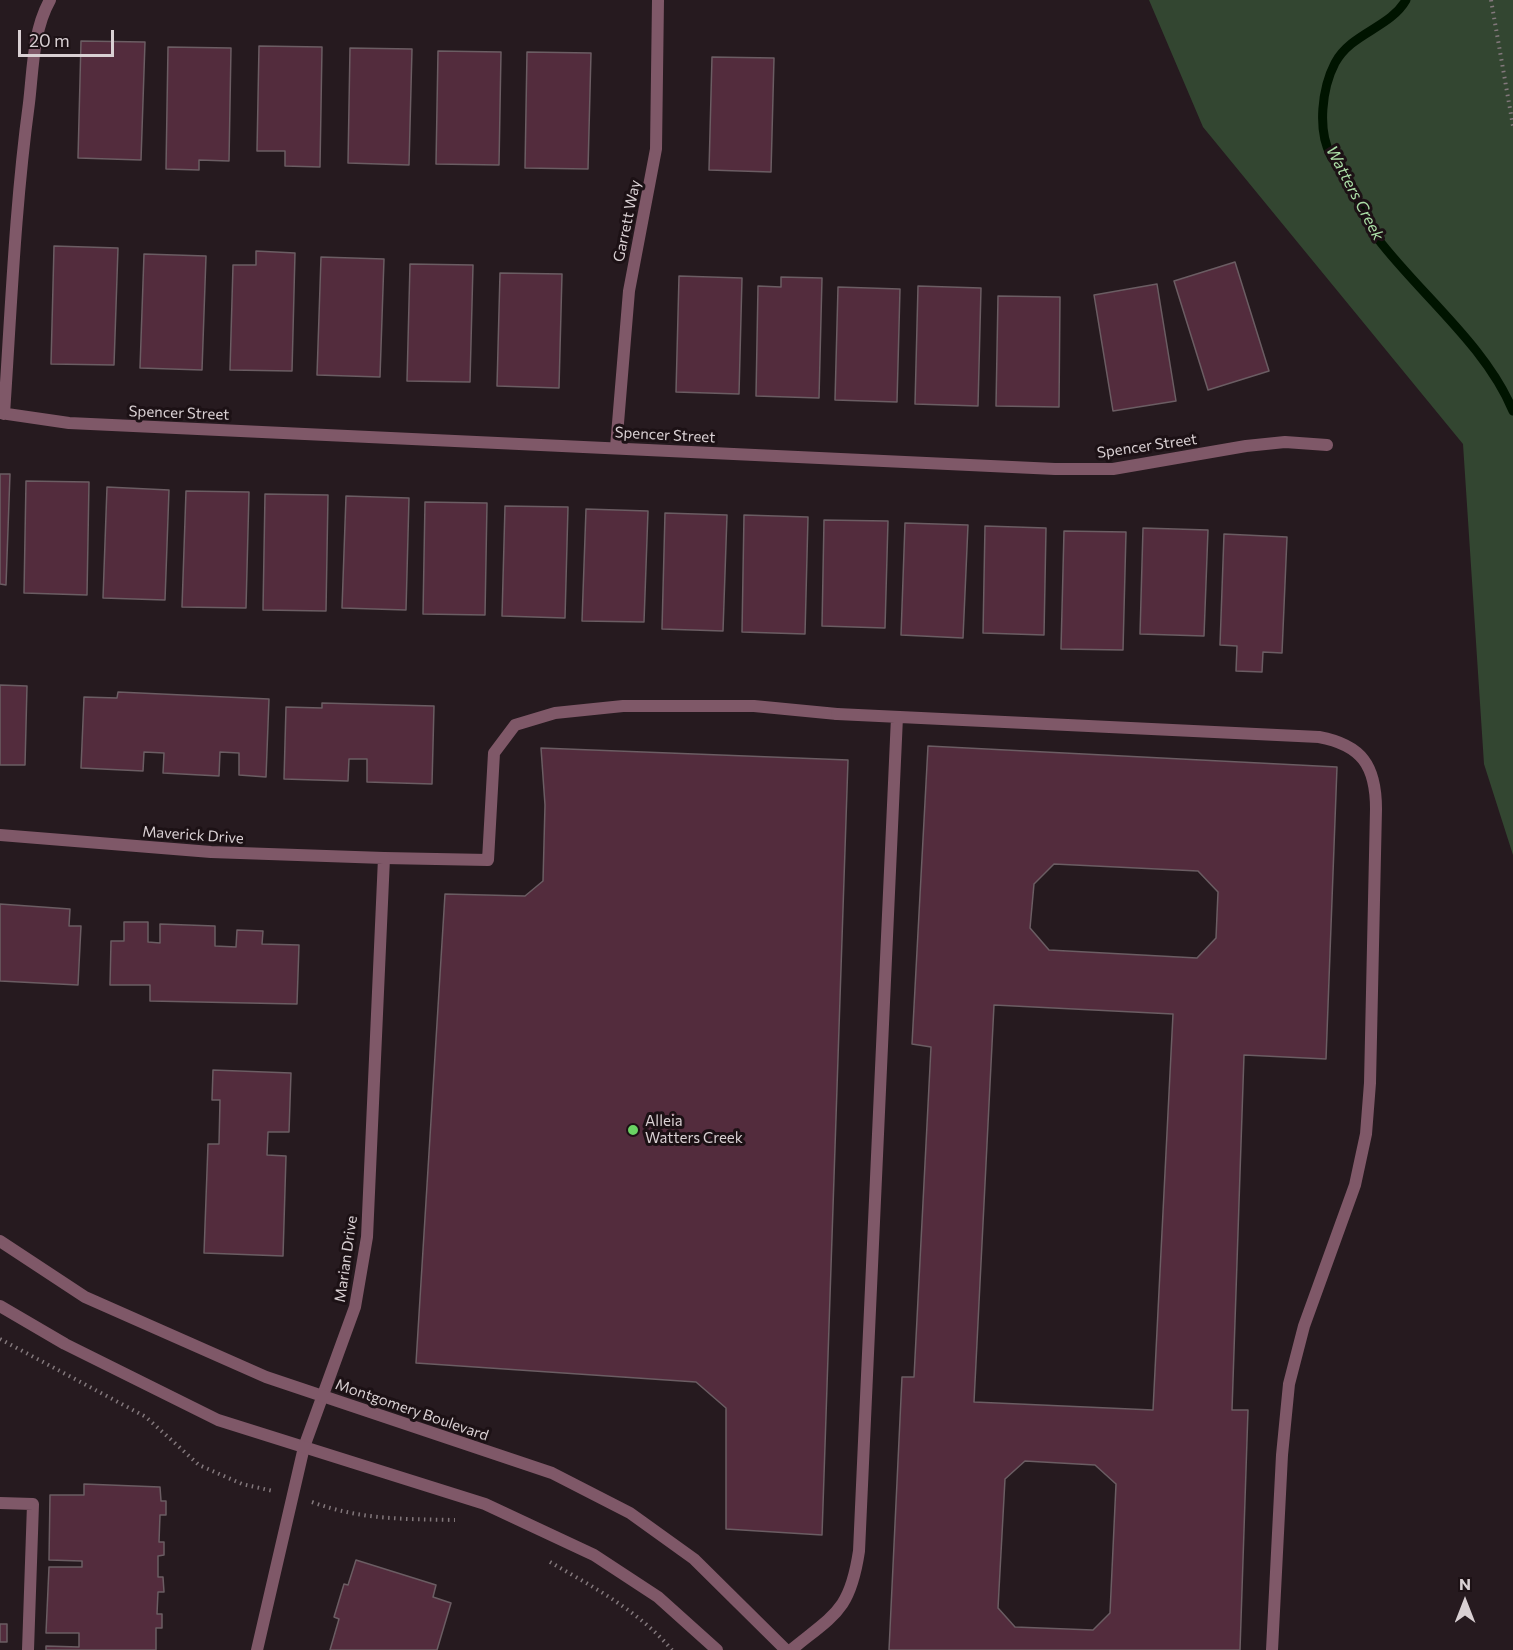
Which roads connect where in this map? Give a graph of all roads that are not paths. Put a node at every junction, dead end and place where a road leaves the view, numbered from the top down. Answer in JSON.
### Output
{"nodes":[{"id":1,"x":50,"y":0,"type":"edge"},
{"id":2,"x":658,"y":0,"type":"edge"},
{"id":3,"x":2,"y":413,"type":"edge"},
{"id":4,"x":1327,"y":445,"type":"dead end"},
{"id":5,"x":616,"y":447,"type":"junction"},
{"id":6,"x":897,"y":717,"type":"junction"},
{"id":7,"x":0,"y":835,"type":"edge"},
{"id":8,"x":384,"y":858,"type":"junction"},
{"id":9,"x":0,"y":1241,"type":"edge"},
{"id":10,"x":0,"y":1306,"type":"edge"},
{"id":11,"x":322,"y":1396,"type":"junction"},
{"id":12,"x":304,"y":1447,"type":"junction"},
{"id":13,"x":0,"y":1503,"type":"edge"},
{"id":14,"x":28,"y":1650,"type":"edge"},
{"id":15,"x":257,"y":1650,"type":"edge"},
{"id":16,"x":717,"y":1650,"type":"edge"},
{"id":17,"x":786,"y":1650,"type":"edge"},
{"id":18,"x":791,"y":1650,"type":"edge"},
{"id":19,"x":1272,"y":1650,"type":"edge"}],
"edges":[{"from":1,"to":3,"type":"street"},
{"from":2,"to":5,"type":"street","name":"Garrett Way"},
{"from":3,"to":5,"type":"street","name":"Spencer Street"},
{"from":4,"to":5,"type":"street","name":"Spencer Street"},
{"from":6,"to":8,"type":"street","name":"Maverick Drive"},
{"from":6,"to":18,"type":"street"},
{"from":6,"to":19,"type":"street"},
{"from":7,"to":8,"type":"street","name":"Maverick Drive"},
{"from":8,"to":11,"type":"street","name":"Marian Drive"},
{"from":9,"to":11,"type":"street","name":"Montgomery Boulevard"},
{"from":10,"to":12,"type":"street"},
{"from":11,"to":12,"type":"street","name":"Marian Drive"},
{"from":11,"to":17,"type":"street","name":"Montgomery Boulevard"},
{"from":12,"to":15,"type":"street","name":"Marian Drive"},
{"from":12,"to":16,"type":"street"},
{"from":13,"to":14,"type":"street"}]}
